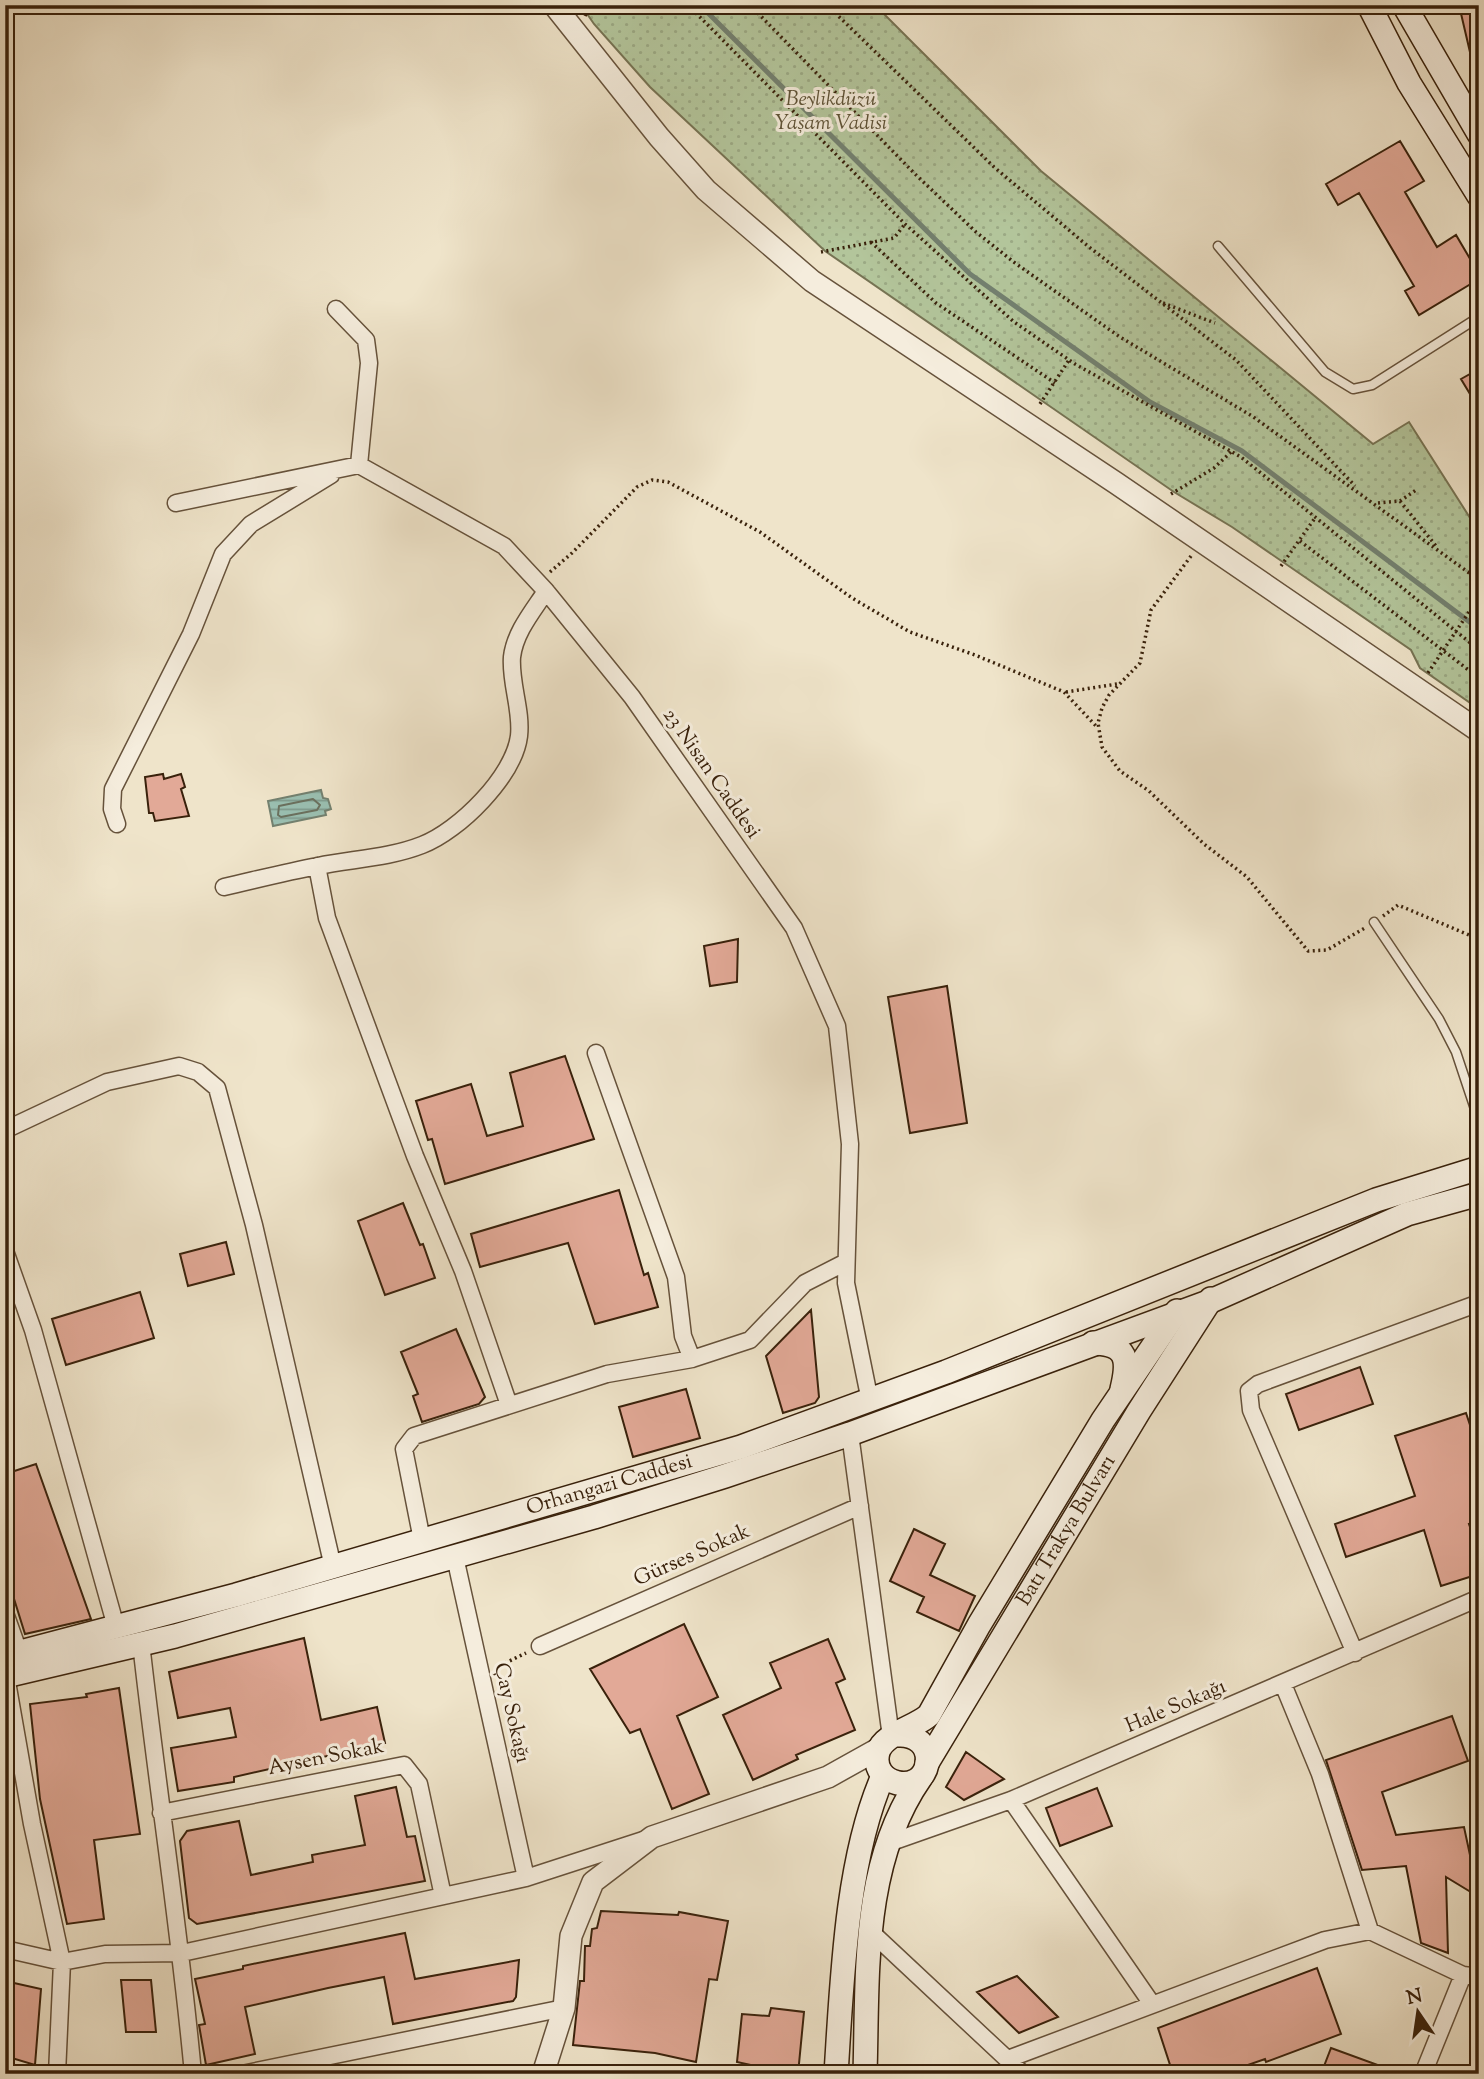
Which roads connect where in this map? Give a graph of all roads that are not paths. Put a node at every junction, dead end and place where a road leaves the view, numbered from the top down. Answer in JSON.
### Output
{"nodes":[{"id":1,"x":554,"y":5,"type":"edge"},
{"id":2,"x":1369,"y":5,"type":"edge"},
{"id":3,"x":1404,"y":5,"type":"edge"},
{"id":4,"x":1479,"y":134,"type":"edge"},
{"id":5,"x":1479,"y":196,"type":"edge"},
{"id":6,"x":1218,"y":246,"type":"dead end"},
{"id":7,"x":336,"y":309,"type":"dead end"},
{"id":8,"x":1479,"y":317,"type":"edge"},
{"id":9,"x":359,"y":465,"type":"junction"},
{"id":10,"x":342,"y":469,"type":"junction"},
{"id":11,"x":176,"y":503,"type":"dead end"},
{"id":12,"x":541,"y":585,"type":"junction"},
{"id":13,"x":1479,"y":731,"type":"edge"},
{"id":14,"x":117,"y":824,"type":"dead end"},
{"id":15,"x":317,"y":866,"type":"junction"},
{"id":16,"x":224,"y":887,"type":"dead end"},
{"id":17,"x":1374,"y":922,"type":"road end"},
{"id":18,"x":596,"y":1054,"type":"dead end"},
{"id":19,"x":1479,"y":1121,"type":"edge"},
{"id":20,"x":5,"y":1130,"type":"edge"},
{"id":21,"x":1479,"y":1168,"type":"edge"},
{"id":22,"x":1479,"y":1194,"type":"edge"},
{"id":23,"x":5,"y":1251,"type":"edge"},
{"id":24,"x":846,"y":1262,"type":"junction"},
{"id":25,"x":1198,"y":1272,"type":"junction"},
{"id":26,"x":1211,"y":1301,"type":"junction"},
{"id":27,"x":1479,"y":1303,"type":"edge"},
{"id":28,"x":1176,"y":1314,"type":"junction"},
{"id":29,"x":1093,"y":1343,"type":"junction"},
{"id":30,"x":692,"y":1359,"type":"junction"},
{"id":31,"x":1122,"y":1392,"type":"junction"},
{"id":32,"x":870,"y":1401,"type":"junction"},
{"id":33,"x":509,"y":1405,"type":"junction"},
{"id":34,"x":850,"y":1434,"type":"junction"},
{"id":35,"x":860,"y":1506,"type":"junction"},
{"id":36,"x":422,"y":1540,"type":"junction"},
{"id":37,"x":455,"y":1557,"type":"junction"},
{"id":38,"x":333,"y":1567,"type":"junction"},
{"id":39,"x":1479,"y":1598,"type":"edge"},
{"id":40,"x":5,"y":1613,"type":"edge"},
{"id":41,"x":116,"y":1627,"type":"junction"},
{"id":42,"x":141,"y":1643,"type":"junction"},
{"id":43,"x":540,"y":1646,"type":"road end"},
{"id":44,"x":1355,"y":1653,"type":"junction"},
{"id":45,"x":12,"y":1654,"type":"edge"},
{"id":46,"x":5,"y":1676,"type":"edge"},
{"id":47,"x":1283,"y":1684,"type":"junction"},
{"id":48,"x":886,"y":1753,"type":"junction"},
{"id":49,"x":926,"y":1767,"type":"junction"},
{"id":50,"x":1011,"y":1800,"type":"junction"},
{"id":51,"x":160,"y":1813,"type":"junction"},
{"id":52,"x":652,"y":1837,"type":"junction"},
{"id":53,"x":886,"y":1844,"type":"junction"},
{"id":54,"x":526,"y":1878,"type":"junction"},
{"id":55,"x":443,"y":1896,"type":"junction"},
{"id":56,"x":869,"y":1930,"type":"junction"},
{"id":57,"x":1370,"y":1931,"type":"junction"},
{"id":58,"x":5,"y":1949,"type":"edge"},
{"id":59,"x":182,"y":1953,"type":"junction"},
{"id":60,"x":62,"y":1962,"type":"junction"},
{"id":61,"x":1471,"y":1976,"type":"edge"},
{"id":62,"x":1152,"y":2004,"type":"junction"},
{"id":63,"x":564,"y":2008,"type":"junction"},
{"id":64,"x":1009,"y":2059,"type":"junction"},
{"id":65,"x":57,"y":2074,"type":"edge"},
{"id":66,"x":193,"y":2074,"type":"edge"},
{"id":67,"x":242,"y":2074,"type":"edge"},
{"id":68,"x":543,"y":2074,"type":"edge"},
{"id":69,"x":836,"y":2074,"type":"edge"},
{"id":70,"x":864,"y":2074,"type":"edge"},
{"id":71,"x":1023,"y":2074,"type":"edge"},
{"id":72,"x":1423,"y":2074,"type":"edge"}],
"edges":[{"from":1,"to":13,"type":"street"},
{"from":2,"to":5,"type":"main road"},
{"from":3,"to":4,"type":"main road"},
{"from":6,"to":8,"type":"lane"},
{"from":7,"to":9,"type":"street"},
{"from":9,"to":10,"type":"street"},
{"from":9,"to":12,"type":"street","name":"23 Nisan Caddesi"},
{"from":10,"to":11,"type":"street"},
{"from":10,"to":14,"type":"street"},
{"from":12,"to":15,"type":"street"},
{"from":12,"to":24,"type":"street","name":"23 Nisan Caddesi"},
{"from":15,"to":16,"type":"street"},
{"from":15,"to":33,"type":"street"},
{"from":17,"to":19,"type":"lane"},
{"from":18,"to":30,"type":"street"},
{"from":20,"to":38,"type":"street"},
{"from":21,"to":25,"type":"main road"},
{"from":22,"to":26,"type":"main road"},
{"from":23,"to":41,"type":"street"},
{"from":24,"to":30,"type":"street"},
{"from":24,"to":32,"type":"street","name":"23 Nisan Caddesi"},
{"from":25,"to":26,"type":"main road"},
{"from":25,"to":28,"type":"main road","name":"Batı Trakya Bulvarı"},
{"from":25,"to":32,"type":"main road","name":"Orhangazi Caddesi"},
{"from":26,"to":28,"type":"main road"},
{"from":26,"to":49,"type":"main road","name":"Batı Trakya Bulvarı"},
{"from":27,"to":44,"type":"street"},
{"from":28,"to":29,"type":"main road","name":"Orhangazi Caddesi"},
{"from":28,"to":31,"type":"main road","name":"Batı Trakya Bulvarı"},
{"from":29,"to":31,"type":"main road"},
{"from":29,"to":34,"type":"main road","name":"Orhangazi Caddesi"},
{"from":30,"to":33,"type":"street"},
{"from":31,"to":48,"type":"main road","name":"Batı Trakya Bulvarı"},
{"from":32,"to":36,"type":"main road","name":"Orhangazi Caddesi"},
{"from":33,"to":36,"type":"street"},
{"from":34,"to":35,"type":"street"},
{"from":34,"to":37,"type":"main road","name":"Orhangazi Caddesi"},
{"from":35,"to":43,"type":"street","name":"Gürses Sokak"},
{"from":35,"to":48,"type":"street"},
{"from":36,"to":38,"type":"main road","name":"Orhangazi Caddesi"},
{"from":37,"to":42,"type":"main road","name":"Orhangazi Caddesi"},
{"from":37,"to":54,"type":"street","name":"Çay Sokağı"},
{"from":38,"to":41,"type":"main road","name":"Orhangazi Caddesi"},
{"from":39,"to":44,"type":"street","name":"Hale Sokağı"},
{"from":40,"to":45,"type":"street"},
{"from":41,"to":45,"type":"main road","name":"Orhangazi Caddesi"},
{"from":42,"to":46,"type":"main road","name":"Orhangazi Caddesi"},
{"from":42,"to":51,"type":"street"},
{"from":44,"to":47,"type":"street","name":"Hale Sokağı"},
{"from":46,"to":60,"type":"street"},
{"from":47,"to":50,"type":"street","name":"Hale Sokağı"},
{"from":47,"to":57,"type":"street"},
{"from":48,"to":49,"type":"main road"},
{"from":48,"to":49,"type":"main road"},
{"from":48,"to":52,"type":"street"},
{"from":48,"to":69,"type":"main road"},
{"from":49,"to":53,"type":"main road","name":"Batı Trakya Bulvarı"},
{"from":50,"to":53,"type":"street","name":"Hale Sokağı"},
{"from":50,"to":62,"type":"street"},
{"from":51,"to":55,"type":"street","name":"Aysen Sokak"},
{"from":51,"to":59,"type":"street"},
{"from":52,"to":54,"type":"street"},
{"from":52,"to":63,"type":"street"},
{"from":53,"to":56,"type":"main road","name":"Batı Trakya Bulvarı"},
{"from":54,"to":55,"type":"street"},
{"from":55,"to":59,"type":"street"},
{"from":56,"to":64,"type":"street"},
{"from":56,"to":70,"type":"main road","name":"Batı Trakya Bulvarı"},
{"from":57,"to":61,"type":"street"},
{"from":57,"to":62,"type":"street"},
{"from":58,"to":60,"type":"street"},
{"from":59,"to":60,"type":"street"},
{"from":59,"to":66,"type":"street"},
{"from":60,"to":65,"type":"street"},
{"from":61,"to":72,"type":"street"},
{"from":62,"to":64,"type":"street"},
{"from":63,"to":67,"type":"street"},
{"from":63,"to":68,"type":"street"},
{"from":64,"to":71,"type":"street"}]}
